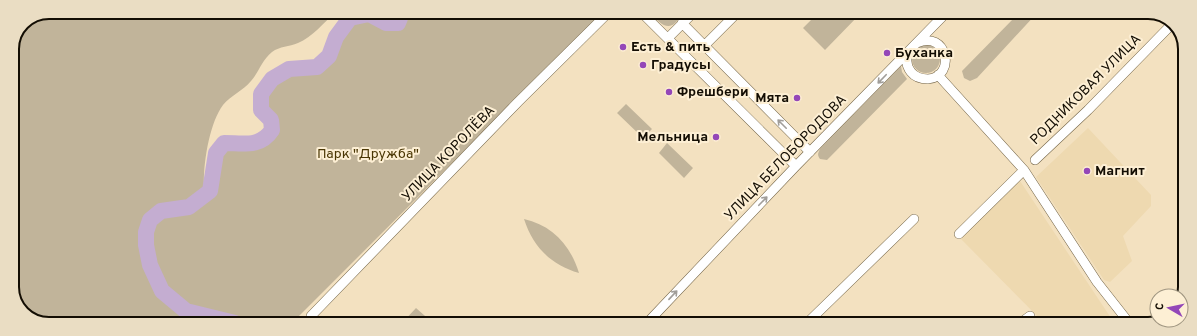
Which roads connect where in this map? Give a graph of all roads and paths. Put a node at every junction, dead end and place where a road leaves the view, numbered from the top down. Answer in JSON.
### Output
{"nodes":[{"id":1,"x":602,"y":19,"type":"edge"},
{"id":2,"x":648,"y":19,"type":"edge"},
{"id":3,"x":686,"y":19,"type":"edge"},
{"id":4,"x":731,"y":19,"type":"edge"},
{"id":5,"x":940,"y":19,"type":"edge"},
{"id":6,"x":682,"y":23,"type":"junction"},
{"id":7,"x":1169,"y":27,"type":"edge"},
{"id":8,"x":668,"y":38,"type":"junction"},
{"id":9,"x":917,"y":42,"type":"junction"},
{"id":10,"x":704,"y":46,"type":"junction"},
{"id":11,"x":909,"y":51,"type":"junction"},
{"id":12,"x":938,"y":75,"type":"junction"},
{"id":13,"x":810,"y":152,"type":"junction"},
{"id":14,"x":1035,"y":160,"type":"dead end"},
{"id":15,"x":796,"y":166,"type":"junction"},
{"id":16,"x":1024,"y":170,"type":"junction"},
{"id":17,"x":914,"y":219,"type":"dead end"},
{"id":18,"x":959,"y":234,"type":"dead end"},
{"id":19,"x":312,"y":317,"type":"edge"},
{"id":20,"x":653,"y":317,"type":"edge"},
{"id":21,"x":813,"y":317,"type":"edge"},
{"id":22,"x":1124,"y":317,"type":"edge"}],
"edges":[{"from":1,"to":19,"type":"street","name":"УЛИЦА КОРОЛЁВА"},
{"from":2,"to":8,"type":"street"},
{"from":3,"to":6,"type":"street"},
{"from":4,"to":10,"type":"street"},
{"from":5,"to":9,"type":"street","name":"УЛИЦА БЕЛОБОРОДОВА"},
{"from":6,"to":8,"type":"street"},
{"from":6,"to":10,"type":"street"},
{"from":7,"to":14,"type":"street","name":"РОДНИКОВАЯ УЛИЦА"},
{"from":8,"to":15,"type":"street"},
{"from":9,"to":11,"type":"street","name":"УЛИЦА БЕЛОБОРОДОВА"},
{"from":9,"to":12,"type":"street"},
{"from":13,"to":10,"type":"street","one_way":true},
{"from":11,"to":12,"type":"street"},
{"from":11,"to":13,"type":"street","name":"УЛИЦА БЕЛОБОРОДОВА","one_way":true},
{"from":12,"to":16,"type":"street"},
{"from":13,"to":15,"type":"street","name":"УЛИЦА БЕЛОБОРОДОВА"},
{"from":20,"to":15,"type":"street","name":"УЛИЦА БЕЛОБОРОДОВА","one_way":true},
{"from":16,"to":18,"type":"street"},
{"from":16,"to":22,"type":"street"},
{"from":17,"to":21,"type":"street"}]}
